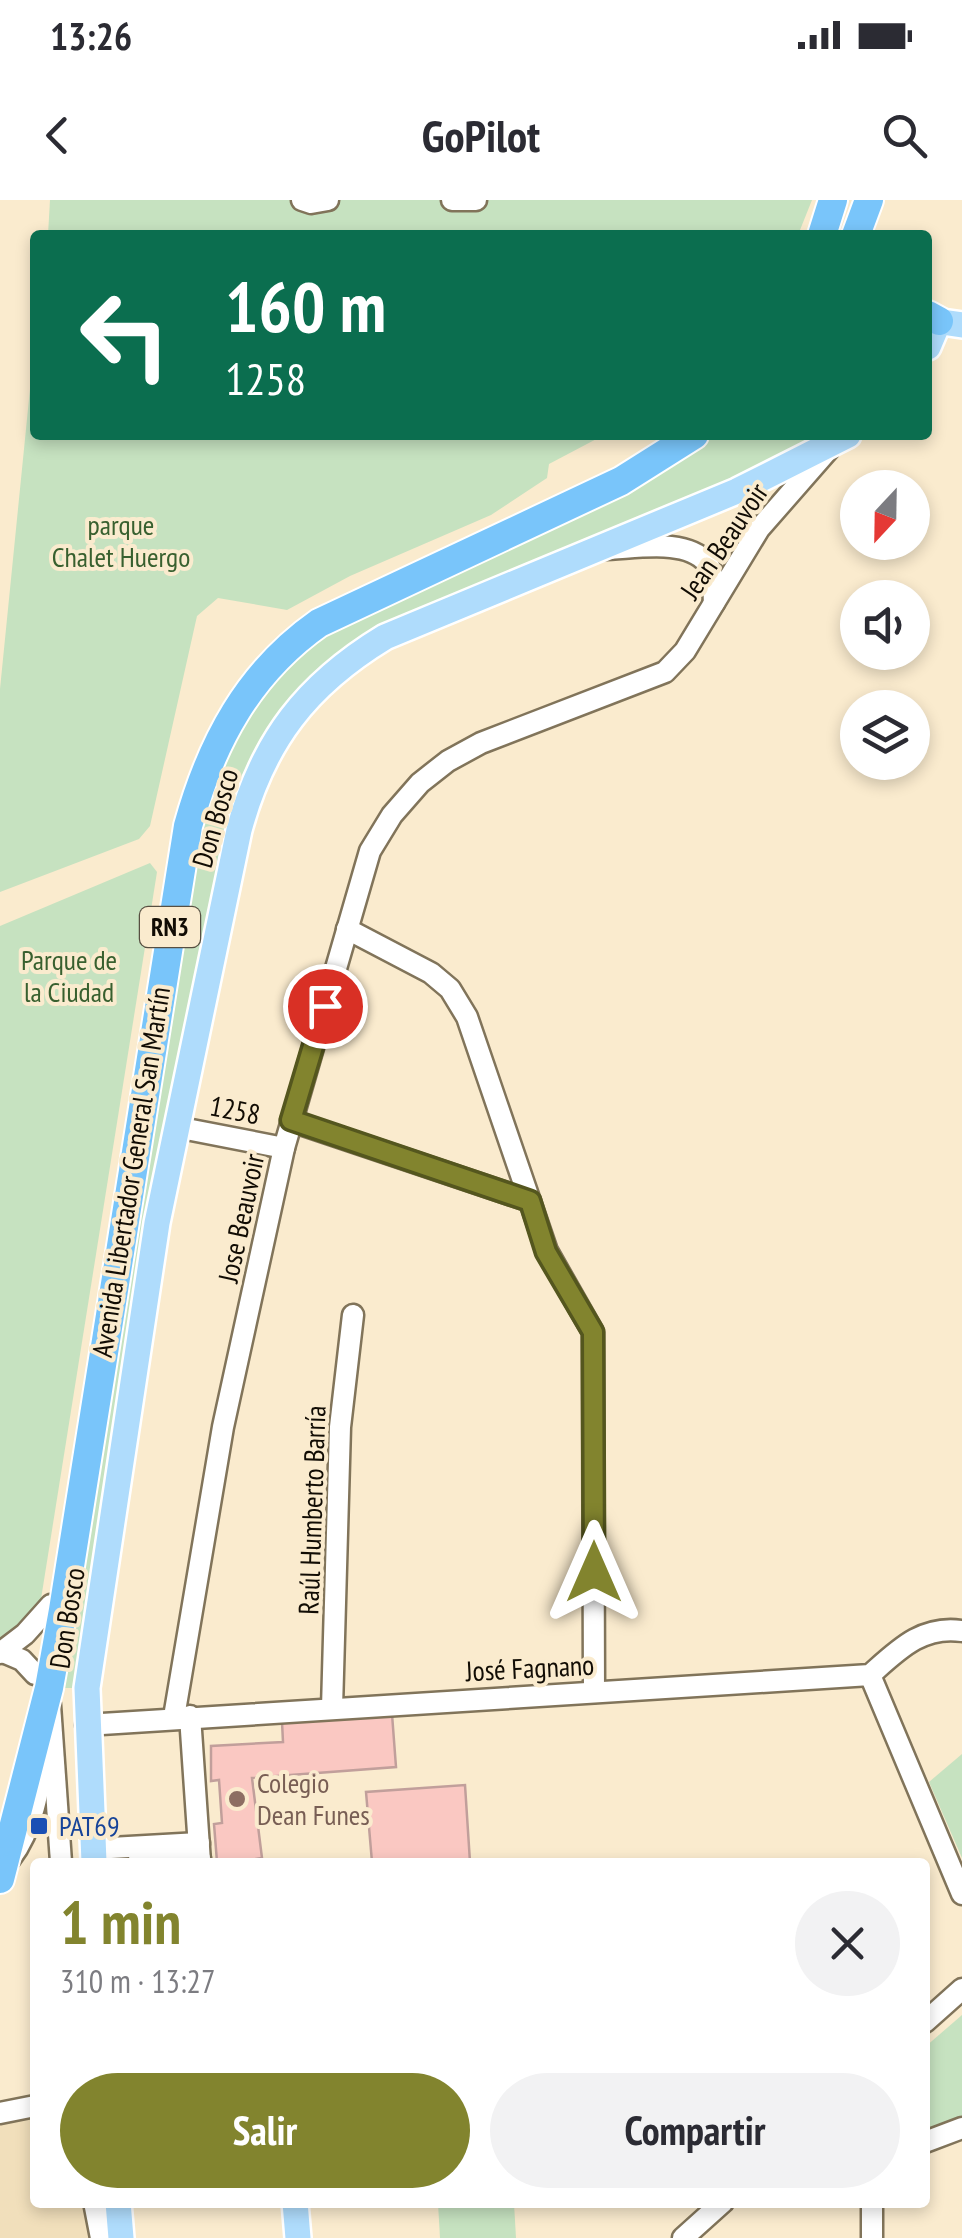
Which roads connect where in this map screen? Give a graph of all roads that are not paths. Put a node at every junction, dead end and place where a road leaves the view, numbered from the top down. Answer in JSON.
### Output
{"nodes":[{"id":1,"x":302,"y":200,"type":"edge"},
{"id":2,"x":452,"y":200,"type":"edge"},
{"id":3,"x":476,"y":200,"type":"edge"},
{"id":4,"x":833,"y":200,"type":"edge"},
{"id":5,"x":325,"y":201,"type":"edge"},
{"id":6,"x":869,"y":202,"type":"edge"},
{"id":7,"x":824,"y":230,"type":"edge"},
{"id":8,"x":858,"y":230,"type":"edge"},
{"id":9,"x":866,"y":230,"type":"edge"},
{"id":10,"x":659,"y":440,"type":"edge"},
{"id":11,"x":686,"y":440,"type":"edge"},
{"id":12,"x":839,"y":440,"type":"edge"},
{"id":13,"x":840,"y":440,"type":"edge"},
{"id":14,"x":591,"y":550,"type":"junction"},
{"id":15,"x":714,"y":603,"type":"junction"},
{"id":16,"x":665,"y":672,"type":"joint"},
{"id":17,"x":347,"y":929,"type":"junction"},
{"id":18,"x":291,"y":1120,"type":"junction"},
{"id":19,"x":176,"y":1127,"type":"junction"},
{"id":20,"x":284,"y":1148,"type":"junction"},
{"id":21,"x":530,"y":1201,"type":"junction"},
{"id":22,"x":353,"y":1315,"type":"dead end"},
{"id":23,"x":50,"y":1605,"type":"junction"},
{"id":24,"x":962,"y":1631,"type":"edge"},
{"id":25,"x":2,"y":1652,"type":"edge"},
{"id":26,"x":870,"y":1675,"type":"junction"},
{"id":27,"x":42,"y":1681,"type":"junction"},
{"id":28,"x":594,"y":1692,"type":"junction"},
{"id":29,"x":332,"y":1708,"type":"junction"},
{"id":30,"x":182,"y":1716,"type":"junction"},
{"id":31,"x":86,"y":1724,"type":"junction"},
{"id":32,"x":0,"y":1813,"type":"edge"},
{"id":33,"x":200,"y":1855,"type":"edge"},
{"id":34,"x":93,"y":1856,"type":"edge"},
{"id":35,"x":60,"y":1858,"type":"edge"},
{"id":36,"x":173,"y":1858,"type":"edge"},
{"id":37,"x":2,"y":1873,"type":"edge"},
{"id":38,"x":962,"y":1894,"type":"edge"},
{"id":39,"x":962,"y":1990,"type":"edge"},
{"id":40,"x":930,"y":2018,"type":"edge"},
{"id":41,"x":30,"y":2107,"type":"edge"},
{"id":42,"x":0,"y":2113,"type":"edge"},
{"id":43,"x":961,"y":2133,"type":"edge"},
{"id":44,"x":930,"y":2141,"type":"edge"},
{"id":45,"x":95,"y":2208,"type":"edge"},
{"id":46,"x":118,"y":2208,"type":"edge"},
{"id":47,"x":296,"y":2208,"type":"edge"},
{"id":48,"x":716,"y":2208,"type":"edge"},
{"id":49,"x":872,"y":2208,"type":"edge"},
{"id":50,"x":101,"y":2238,"type":"edge"},
{"id":51,"x":121,"y":2238,"type":"edge"},
{"id":52,"x":298,"y":2238,"type":"edge"},
{"id":53,"x":683,"y":2238,"type":"edge"},
{"id":54,"x":872,"y":2238,"type":"edge"}],
"edges":[{"from":1,"to":5,"type":"street"},
{"from":2,"to":3,"type":"street"},
{"from":4,"to":7,"type":"highway"},
{"from":6,"to":8,"type":"highway"},
{"from":6,"to":9,"type":"highway"},
{"from":10,"to":23,"type":"highway","name":"Avenida Libertador General San Martín","number":"RN3"},
{"from":11,"to":27,"type":"highway","name":"Avenida Libertador General San Martín","number":"RN3"},
{"from":12,"to":14,"type":"main road","name":"Don Bosco"},
{"from":13,"to":15,"type":"street","name":"Jean Beauvoir"},
{"from":14,"to":15,"type":"street"},
{"from":14,"to":19,"type":"main road","name":"Don Bosco"},
{"from":15,"to":16,"type":"street","name":"Jean Beauvoir"},
{"from":16,"to":17,"type":"street","name":"Jose Beauvoir"},
{"from":17,"to":18,"type":"street","name":"Jose Beauvoir"},
{"from":17,"to":21,"type":"street"},
{"from":18,"to":20,"type":"street","name":"Jose Beauvoir"},
{"from":18,"to":21,"type":"street","name":"1258"},
{"from":19,"to":20,"type":"street","name":"1258"},
{"from":19,"to":31,"type":"main road","name":"Don Bosco"},
{"from":20,"to":30,"type":"street","name":"Jose Beauvoir"},
{"from":21,"to":28,"type":"street"},
{"from":22,"to":29,"type":"street","name":"Raúl Humberto Barría"},
{"from":23,"to":25,"type":"street"},
{"from":23,"to":27,"type":"highway","name":"Avenida Libertador General San Martín","number":"RN3"},
{"from":24,"to":26,"type":"street"},
{"from":25,"to":27,"type":"street"},
{"from":26,"to":28,"type":"street","name":"José Fagnano"},
{"from":26,"to":38,"type":"street"},
{"from":27,"to":32,"type":"highway","name":"Avenida Libertador General San Martín","number":"RN3"},
{"from":27,"to":35,"type":"street","name":"Don Bosco"},
{"from":27,"to":37,"type":"highway","name":"Avenida Libertador General San Martín","number":"RN3"},
{"from":28,"to":29,"type":"street","name":"José Fagnano"},
{"from":29,"to":30,"type":"street","name":"José Fagnano"},
{"from":30,"to":31,"type":"street","name":"José Fagnano"},
{"from":30,"to":33,"type":"street","name":"Jose Beauvoir"},
{"from":31,"to":34,"type":"main road","name":"Don Bosco"},
{"from":33,"to":34,"type":"street"},
{"from":33,"to":36,"type":"street"},
{"from":39,"to":40,"type":"street"},
{"from":41,"to":42,"type":"street"},
{"from":43,"to":44,"type":"street"},
{"from":45,"to":50,"type":"street"},
{"from":46,"to":51,"type":"main road"},
{"from":47,"to":52,"type":"main road"},
{"from":48,"to":53,"type":"street"},
{"from":49,"to":54,"type":"street"}]}
